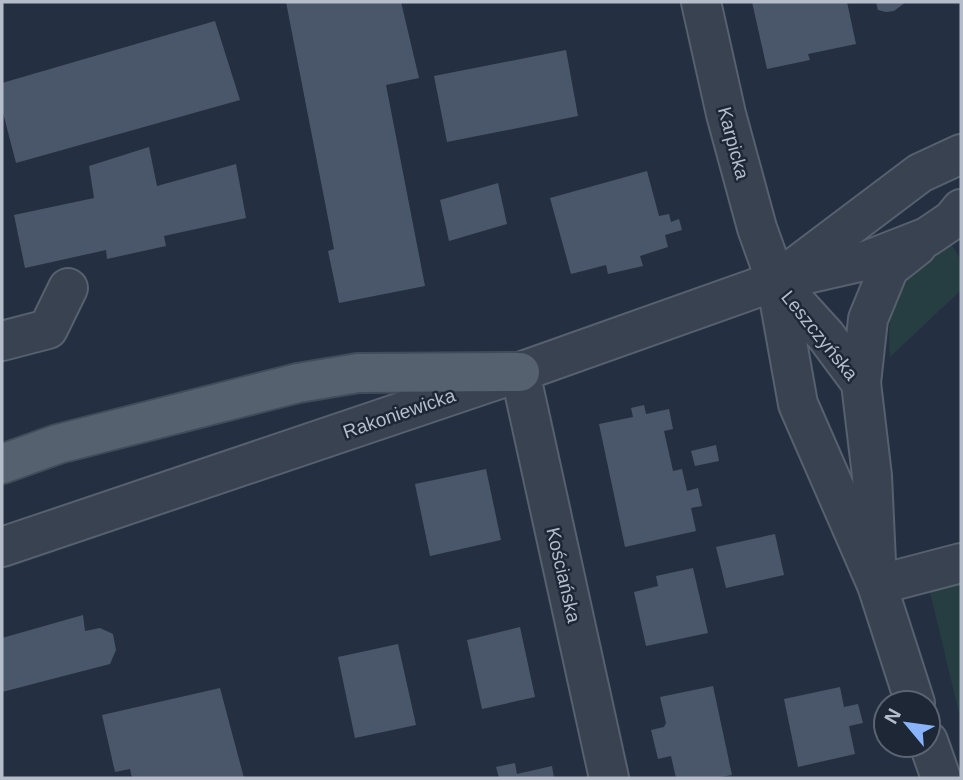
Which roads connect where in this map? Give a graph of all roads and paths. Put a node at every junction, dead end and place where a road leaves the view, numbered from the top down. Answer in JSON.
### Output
{"nodes":[{"id":1,"x":701,"y":2,"type":"edge"},
{"id":2,"x":961,"y":154,"type":"edge"},
{"id":3,"x":961,"y":209,"type":"edge"},
{"id":4,"x":927,"y":237,"type":"junction"},
{"id":5,"x":776,"y":281,"type":"junction"},
{"id":6,"x":68,"y":288,"type":"dead end"},
{"id":7,"x":2,"y":341,"type":"edge"},
{"id":8,"x":520,"y":372,"type":"junction"},
{"id":9,"x":861,"y":383,"type":"junction"},
{"id":10,"x":2,"y":464,"type":"edge"},
{"id":11,"x":8,"y":547,"type":"edge"},
{"id":12,"x":961,"y":563,"type":"edge"},
{"id":13,"x":877,"y":585,"type":"junction"},
{"id":14,"x":910,"y":689,"type":"edge"},
{"id":15,"x":934,"y":759,"type":"edge"},
{"id":16,"x":609,"y":778,"type":"edge"},
{"id":17,"x":941,"y":778,"type":"edge"}],
"edges":[{"from":1,"to":5,"type":"street","name":"Karpicka"},
{"from":2,"to":5,"type":"street","name":"Rakoniewicka"},
{"from":3,"to":4,"type":"street","name":"Rakoniewicka"},
{"from":4,"to":5,"type":"street","name":"Rakoniewicka"},
{"from":4,"to":9,"type":"street"},
{"from":5,"to":8,"type":"street","name":"Rakoniewicka"},
{"from":5,"to":9,"type":"street","name":"Leszczyńska"},
{"from":5,"to":13,"type":"street","name":"Leszczyńska"},
{"from":6,"to":7,"type":"street"},
{"from":8,"to":10,"type":"main road"},
{"from":8,"to":11,"type":"street","name":"Rakoniewicka"},
{"from":8,"to":16,"type":"street","name":"Kościańska"},
{"from":9,"to":13,"type":"street","name":"Leszczyńska"},
{"from":12,"to":13,"type":"street"},
{"from":13,"to":14,"type":"street","name":"Leszczyńska"},
{"from":15,"to":17,"type":"street"}]}
